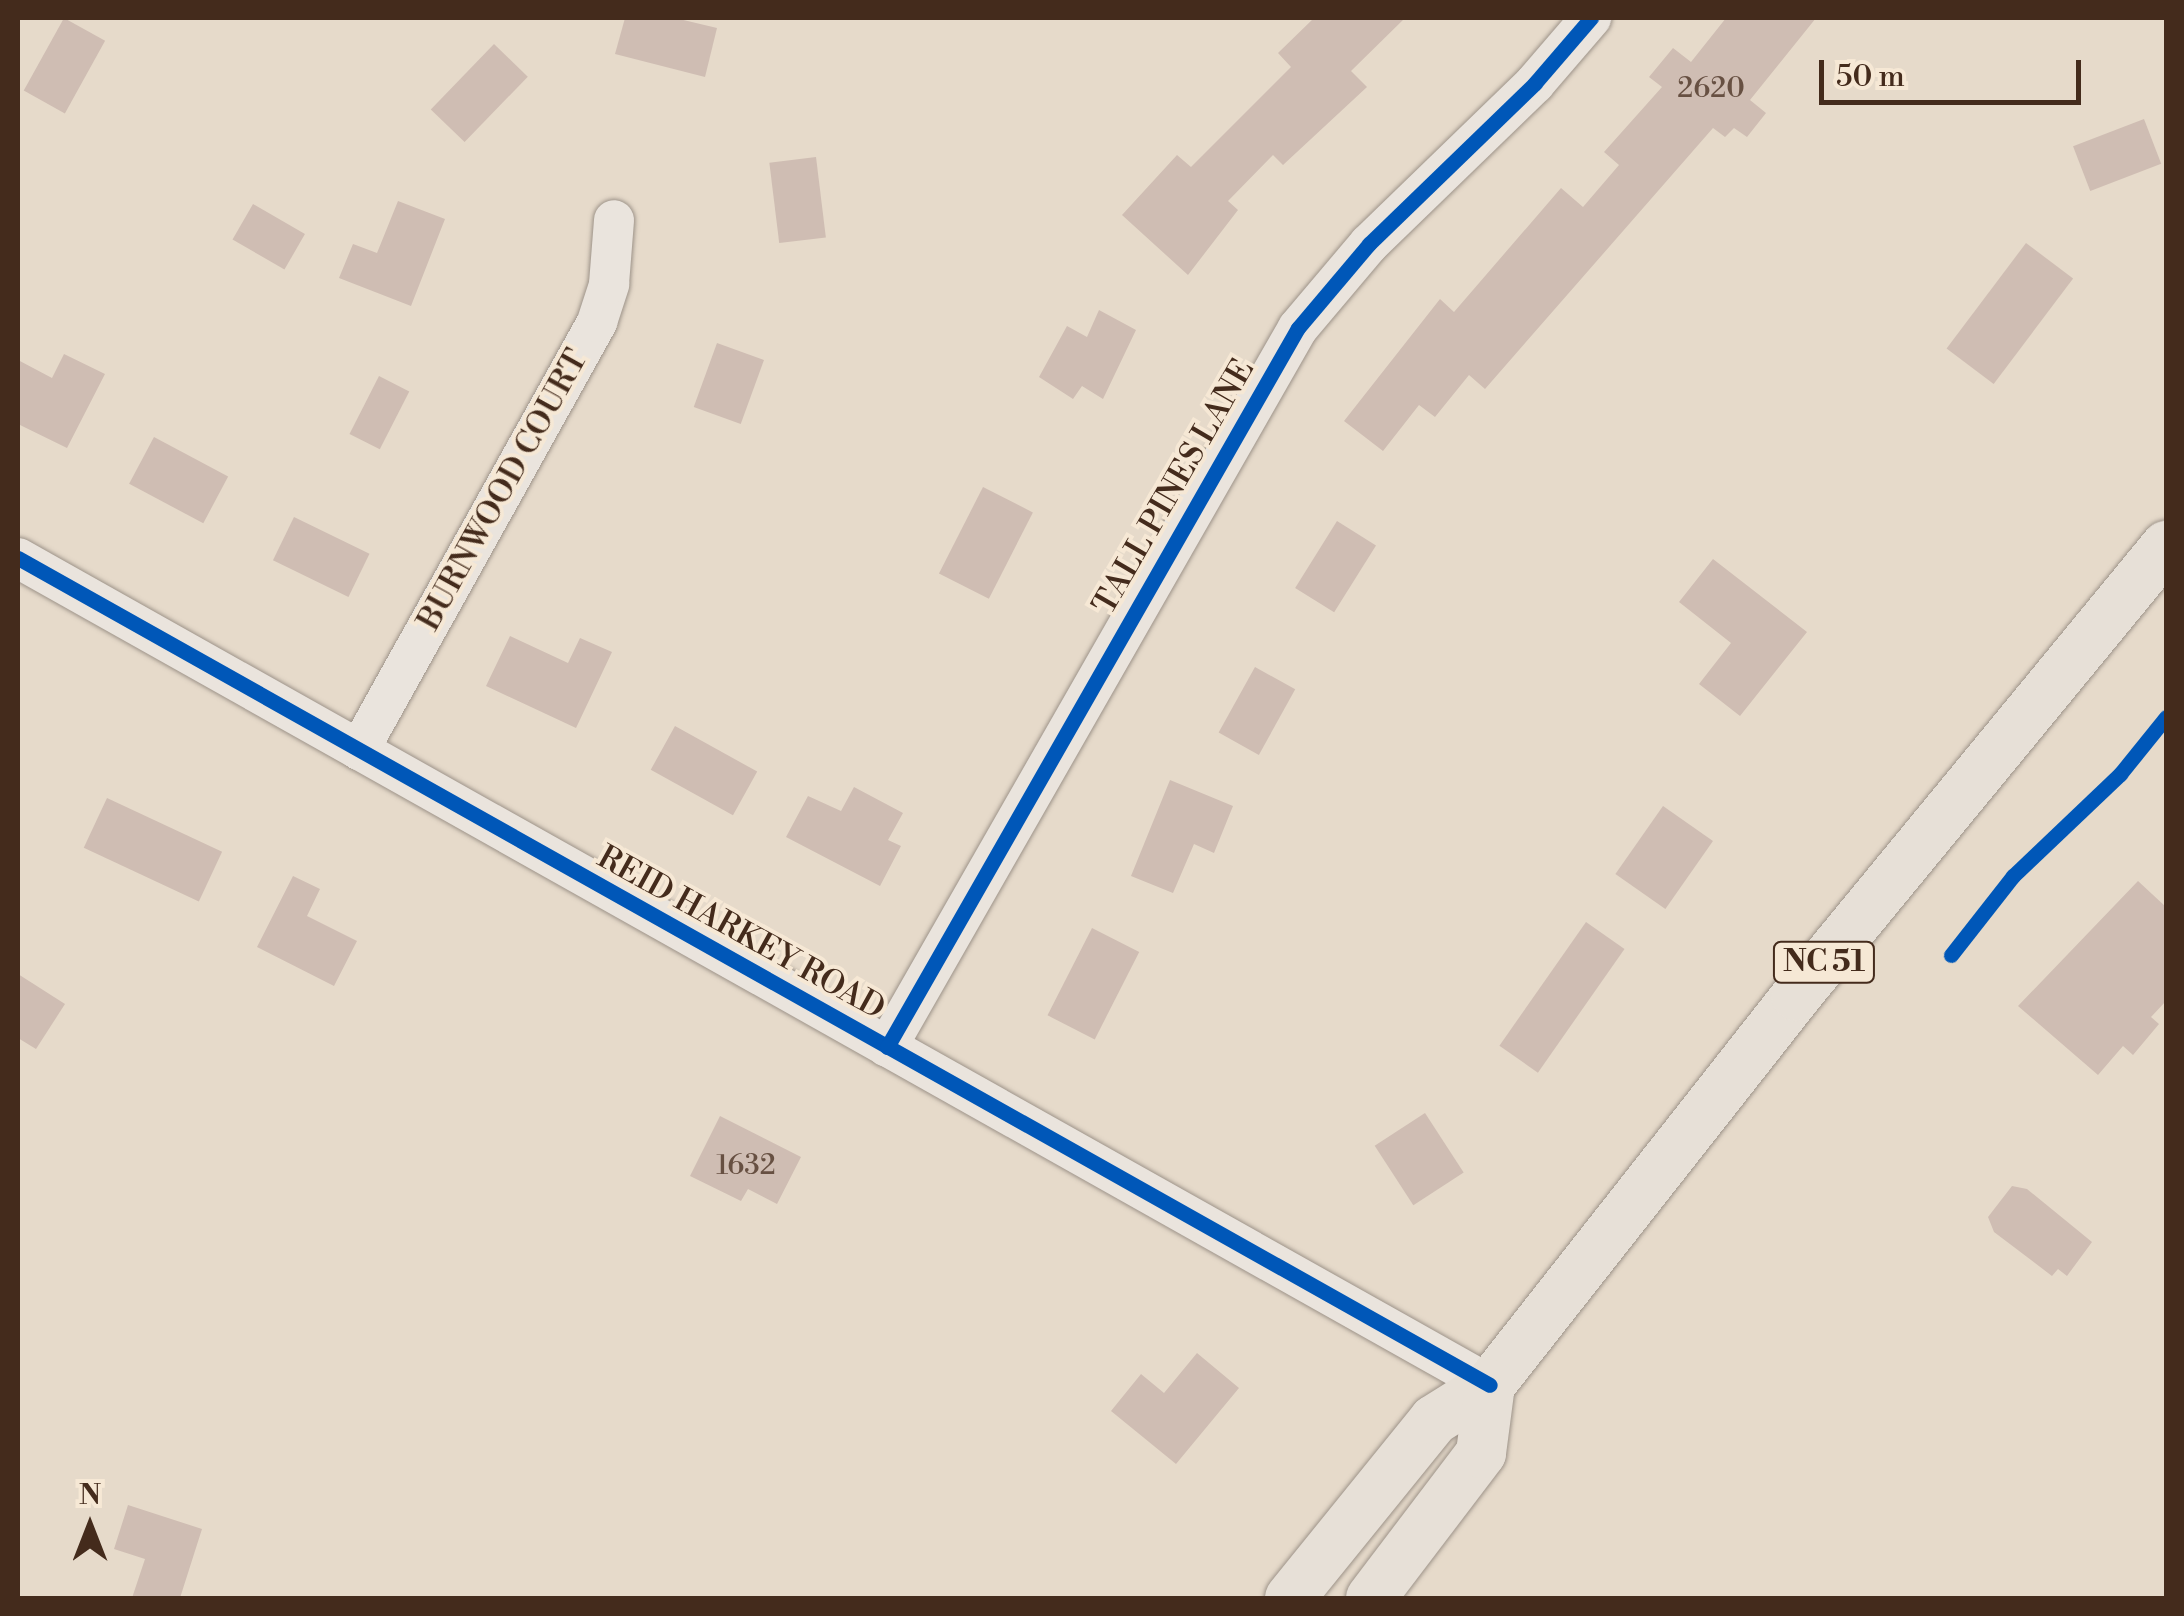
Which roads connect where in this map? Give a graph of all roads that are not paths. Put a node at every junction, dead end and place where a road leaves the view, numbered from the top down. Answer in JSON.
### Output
{"nodes":[{"id":1,"x":1592,"y":18,"type":"edge"},
{"id":2,"x":614,"y":220,"type":"dead end"},
{"id":3,"x":2166,"y":546,"type":"edge"},
{"id":4,"x":18,"y":558,"type":"edge"},
{"id":5,"x":360,"y":750,"type":"junction"},
{"id":6,"x":888,"y":1046,"type":"junction"},
{"id":7,"x":1490,"y":1386,"type":"junction"},
{"id":8,"x":1290,"y":1598,"type":"edge"},
{"id":9,"x":1372,"y":1598,"type":"edge"}],
"edges":[{"from":1,"to":6,"type":"street","name":"TALL PINES LANE"},
{"from":2,"to":5,"type":"street","name":"BURNWOOD COURT"},
{"from":3,"to":7,"type":"main road","number":"NC 51"},
{"from":4,"to":5,"type":"street","name":"REID HARKEY ROAD"},
{"from":5,"to":6,"type":"street","name":"REID HARKEY ROAD"},
{"from":6,"to":7,"type":"street","name":"REID HARKEY ROAD"},
{"from":7,"to":8,"type":"main road","number":"NC 51"},
{"from":7,"to":9,"type":"main road"}]}
